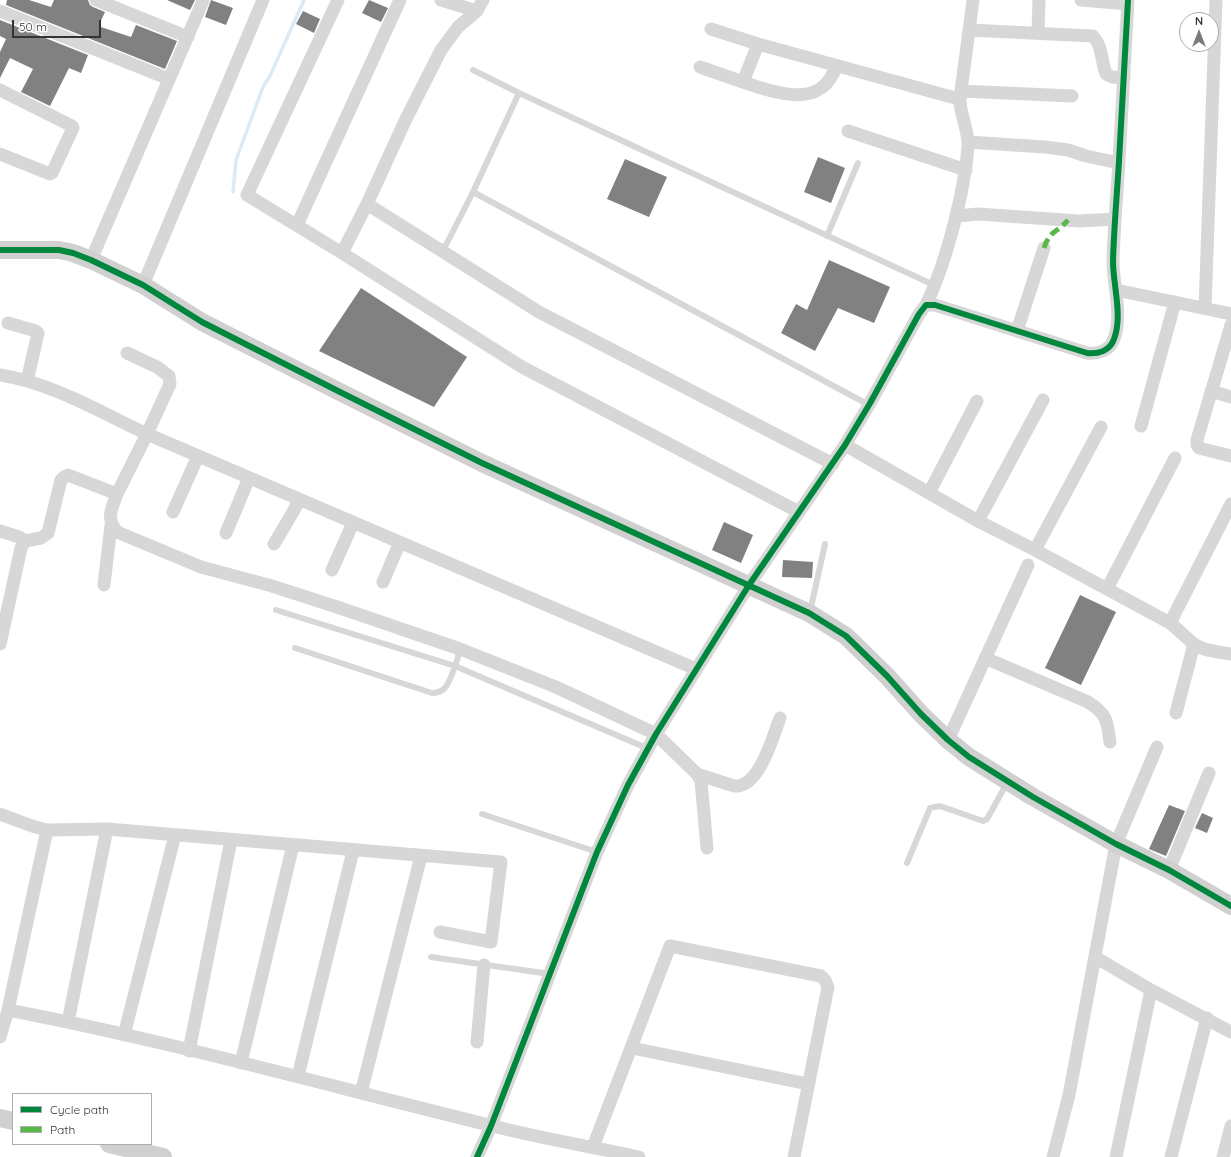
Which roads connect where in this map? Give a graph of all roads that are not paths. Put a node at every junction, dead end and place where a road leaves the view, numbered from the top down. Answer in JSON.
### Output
{"nodes":[{"id":1,"x":96,"y":0,"type":"edge"},
{"id":2,"x":263,"y":0,"type":"edge"},
{"id":3,"x":338,"y":0,"type":"edge"},
{"id":4,"x":400,"y":0,"type":"edge"},
{"id":5,"x":442,"y":0,"type":"edge"},
{"id":6,"x":973,"y":0,"type":"edge"},
{"id":7,"x":1038,"y":0,"type":"edge"},
{"id":8,"x":1081,"y":0,"type":"edge"},
{"id":9,"x":1216,"y":0,"type":"edge"},
{"id":10,"x":203,"y":1,"type":"edge"},
{"id":11,"x":1128,"y":2,"type":"edge"},
{"id":12,"x":480,"y":5,"type":"edge"},
{"id":13,"x":0,"y":11,"type":"edge"},
{"id":14,"x":710,"y":29,"type":"dead end"},
{"id":15,"x":969,"y":30,"type":"junction"},
{"id":16,"x":1038,"y":34,"type":"junction"},
{"id":17,"x":188,"y":37,"type":"junction"},
{"id":18,"x":758,"y":44,"type":"junction"},
{"id":19,"x":837,"y":66,"type":"junction"},
{"id":20,"x":700,"y":67,"type":"dead end"},
{"id":21,"x":473,"y":70,"type":"dead end"},
{"id":22,"x":1124,"y":78,"type":"junction"},
{"id":23,"x":170,"y":79,"type":"junction"},
{"id":24,"x":743,"y":82,"type":"junction"},
{"id":25,"x":0,"y":90,"type":"edge"},
{"id":26,"x":519,"y":93,"type":"junction"},
{"id":27,"x":960,"y":95,"type":"junction"},
{"id":28,"x":1072,"y":96,"type":"dead end"},
{"id":29,"x":848,"y":131,"type":"dead end"},
{"id":30,"x":968,"y":142,"type":"junction"},
{"id":31,"x":0,"y":154,"type":"edge"},
{"id":32,"x":858,"y":163,"type":"dead end"},
{"id":33,"x":1119,"y":163,"type":"junction"},
{"id":34,"x":966,"y":170,"type":"junction"},
{"id":35,"x":473,"y":192,"type":"junction"},
{"id":36,"x":367,"y":204,"type":"junction"},
{"id":37,"x":957,"y":216,"type":"junction"},
{"id":38,"x":1114,"y":219,"type":"junction"},
{"id":39,"x":296,"y":225,"type":"junction"},
{"id":40,"x":827,"y":236,"type":"junction"},
{"id":41,"x":1044,"y":248,"type":"dead end"},
{"id":42,"x":0,"y":250,"type":"edge"},
{"id":43,"x":441,"y":250,"type":"junction"},
{"id":44,"x":342,"y":253,"type":"junction"},
{"id":45,"x":91,"y":260,"type":"junction"},
{"id":46,"x":143,"y":285,"type":"junction"},
{"id":47,"x":936,"y":286,"type":"junction"},
{"id":48,"x":1116,"y":290,"type":"junction"},
{"id":49,"x":1175,"y":302,"type":"junction"},
{"id":50,"x":926,"y":305,"type":"junction"},
{"id":51,"x":1205,"y":308,"type":"junction"},
{"id":52,"x":1231,"y":314,"type":"edge"},
{"id":53,"x":8,"y":323,"type":"dead end"},
{"id":54,"x":1231,"y":325,"type":"edge"},
{"id":55,"x":1017,"y":331,"type":"junction"},
{"id":56,"x":127,"y":353,"type":"dead end"},
{"id":57,"x":0,"y":375,"type":"edge"},
{"id":58,"x":27,"y":381,"type":"junction"},
{"id":59,"x":1211,"y":391,"type":"junction"},
{"id":60,"x":1231,"y":397,"type":"edge"},
{"id":61,"x":1043,"y":400,"type":"dead end"},
{"id":62,"x":977,"y":402,"type":"dead end"},
{"id":63,"x":869,"y":405,"type":"junction"},
{"id":64,"x":1141,"y":426,"type":"dead end"},
{"id":65,"x":1101,"y":427,"type":"dead end"},
{"id":66,"x":147,"y":434,"type":"junction"},
{"id":67,"x":845,"y":445,"type":"junction"},
{"id":68,"x":198,"y":456,"type":"junction"},
{"id":69,"x":1231,"y":456,"type":"edge"},
{"id":70,"x":1175,"y":458,"type":"dead end"},
{"id":71,"x":833,"y":464,"type":"junction"},
{"id":72,"x":249,"y":478,"type":"junction"},
{"id":73,"x":929,"y":493,"type":"junction"},
{"id":74,"x":117,"y":494,"type":"junction"},
{"id":75,"x":299,"y":500,"type":"junction"},
{"id":76,"x":1231,"y":504,"type":"edge"},
{"id":77,"x":173,"y":512,"type":"dead end"},
{"id":78,"x":799,"y":512,"type":"junction"},
{"id":79,"x":978,"y":521,"type":"junction"},
{"id":80,"x":353,"y":522,"type":"junction"},
{"id":81,"x":111,"y":524,"type":"junction"},
{"id":82,"x":0,"y":531,"type":"edge"},
{"id":83,"x":226,"y":533,"type":"dead end"},
{"id":84,"x":25,"y":541,"type":"junction"},
{"id":85,"x":400,"y":542,"type":"junction"},
{"id":86,"x":274,"y":544,"type":"dead end"},
{"id":87,"x":825,"y":544,"type":"dead end"},
{"id":88,"x":1035,"y":550,"type":"junction"},
{"id":89,"x":1028,"y":565,"type":"dead end"},
{"id":90,"x":332,"y":570,"type":"dead end"},
{"id":91,"x":383,"y":582,"type":"dead end"},
{"id":92,"x":104,"y":585,"type":"dead end"},
{"id":93,"x":749,"y":585,"type":"junction"},
{"id":94,"x":1107,"y":589,"type":"junction"},
{"id":95,"x":276,"y":610,"type":"dead end"},
{"id":96,"x":809,"y":614,"type":"junction"},
{"id":97,"x":1170,"y":623,"type":"junction"},
{"id":98,"x":0,"y":644,"type":"edge"},
{"id":99,"x":1194,"y":644,"type":"junction"},
{"id":100,"x":295,"y":648,"type":"dead end"},
{"id":101,"x":460,"y":650,"type":"junction"},
{"id":102,"x":1231,"y":654,"type":"edge"},
{"id":103,"x":985,"y":658,"type":"junction"},
{"id":104,"x":455,"y":666,"type":"junction"},
{"id":105,"x":696,"y":669,"type":"junction"},
{"id":106,"x":1176,"y":713,"type":"dead end"},
{"id":107,"x":780,"y":718,"type":"dead end"},
{"id":108,"x":656,"y":734,"type":"junction"},
{"id":109,"x":948,"y":740,"type":"junction"},
{"id":110,"x":1110,"y":742,"type":"dead end"},
{"id":111,"x":1157,"y":747,"type":"dead end"},
{"id":112,"x":649,"y":749,"type":"junction"},
{"id":113,"x":1209,"y":773,"type":"dead end"},
{"id":114,"x":697,"y":774,"type":"junction"},
{"id":115,"x":1008,"y":782,"type":"junction"},
{"id":116,"x":0,"y":814,"type":"edge"},
{"id":117,"x":482,"y":814,"type":"dead end"},
{"id":118,"x":107,"y":829,"type":"junction"},
{"id":119,"x":47,"y":830,"type":"junction"},
{"id":120,"x":175,"y":835,"type":"junction"},
{"id":121,"x":231,"y":840,"type":"junction"},
{"id":122,"x":1116,"y":844,"type":"junction"},
{"id":123,"x":293,"y":845,"type":"junction"},
{"id":124,"x":707,"y":848,"type":"dead end"},
{"id":125,"x":354,"y":851,"type":"junction"},
{"id":126,"x":597,"y":852,"type":"junction"},
{"id":127,"x":422,"y":856,"type":"junction"},
{"id":128,"x":907,"y":863,"type":"dead end"},
{"id":129,"x":1169,"y":870,"type":"junction"},
{"id":130,"x":1231,"y":906,"type":"edge"},
{"id":131,"x":440,"y":932,"type":"dead end"},
{"id":132,"x":430,"y":957,"type":"dead end"},
{"id":133,"x":1095,"y":957,"type":"junction"},
{"id":134,"x":484,"y":965,"type":"junction"},
{"id":135,"x":550,"y":974,"type":"junction"},
{"id":136,"x":1151,"y":990,"type":"junction"},
{"id":137,"x":8,"y":1010,"type":"junction"},
{"id":138,"x":1207,"y":1018,"type":"junction"},
{"id":139,"x":68,"y":1022,"type":"junction"},
{"id":140,"x":1231,"y":1032,"type":"edge"},
{"id":141,"x":124,"y":1035,"type":"junction"},
{"id":142,"x":0,"y":1037,"type":"edge"},
{"id":143,"x":477,"y":1042,"type":"dead end"},
{"id":144,"x":632,"y":1048,"type":"junction"},
{"id":145,"x":189,"y":1051,"type":"junction"},
{"id":146,"x":241,"y":1063,"type":"junction"},
{"id":147,"x":298,"y":1076,"type":"junction"},
{"id":148,"x":808,"y":1084,"type":"junction"},
{"id":149,"x":361,"y":1093,"type":"junction"},
{"id":150,"x":0,"y":1118,"type":"edge"},
{"id":151,"x":12,"y":1121,"type":"edge"},
{"id":152,"x":491,"y":1126,"type":"junction"},
{"id":153,"x":1231,"y":1126,"type":"edge"},
{"id":154,"x":113,"y":1145,"type":"edge"},
{"id":155,"x":593,"y":1147,"type":"junction"},
{"id":156,"x":163,"y":1157,"type":"edge"},
{"id":157,"x":477,"y":1157,"type":"edge"},
{"id":158,"x":639,"y":1157,"type":"edge"},
{"id":159,"x":794,"y":1157,"type":"edge"},
{"id":160,"x":1053,"y":1157,"type":"edge"},
{"id":161,"x":1116,"y":1157,"type":"edge"},
{"id":162,"x":1171,"y":1157,"type":"edge"},
{"id":163,"x":1223,"y":1157,"type":"edge"}],
"edges":[{"from":1,"to":17,"type":"street"},
{"from":2,"to":46,"type":"street"},
{"from":3,"to":39,"type":"street"},
{"from":4,"to":39,"type":"street"},
{"from":5,"to":12,"type":"street"},
{"from":6,"to":15,"type":"street"},
{"from":7,"to":16,"type":"street"},
{"from":8,"to":11,"type":"street"},
{"from":9,"to":51,"type":"street"},
{"from":10,"to":17,"type":"street"},
{"from":11,"to":22,"type":"street"},
{"from":12,"to":36,"type":"street"},
{"from":13,"to":23,"type":"street"},
{"from":14,"to":18,"type":"street"},
{"from":15,"to":16,"type":"street"},
{"from":15,"to":27,"type":"street"},
{"from":16,"to":22,"type":"street"},
{"from":17,"to":23,"type":"street"},
{"from":18,"to":19,"type":"street"},
{"from":18,"to":24,"type":"street"},
{"from":19,"to":24,"type":"street"},
{"from":19,"to":27,"type":"street"},
{"from":20,"to":24,"type":"street"},
{"from":21,"to":26,"type":"lane"},
{"from":22,"to":33,"type":"street"},
{"from":23,"to":45,"type":"street"},
{"from":25,"to":31,"type":"street"},
{"from":26,"to":35,"type":"lane"},
{"from":26,"to":40,"type":"lane"},
{"from":27,"to":28,"type":"street"},
{"from":27,"to":30,"type":"street"},
{"from":29,"to":34,"type":"street"},
{"from":30,"to":33,"type":"street"},
{"from":30,"to":34,"type":"street"},
{"from":32,"to":40,"type":"lane"},
{"from":33,"to":38,"type":"street"},
{"from":34,"to":37,"type":"street"},
{"from":35,"to":43,"type":"lane"},
{"from":35,"to":63,"type":"lane"},
{"from":36,"to":43,"type":"street"},
{"from":36,"to":44,"type":"street"},
{"from":37,"to":38,"type":"street"},
{"from":37,"to":47,"type":"street"},
{"from":38,"to":48,"type":"street"},
{"from":39,"to":44,"type":"street"},
{"from":40,"to":47,"type":"lane"},
{"from":41,"to":55,"type":"street"},
{"from":42,"to":45,"type":"street"},
{"from":43,"to":71,"type":"street"},
{"from":44,"to":78,"type":"street"},
{"from":45,"to":46,"type":"street"},
{"from":46,"to":93,"type":"street"},
{"from":47,"to":50,"type":"street"},
{"from":48,"to":49,"type":"street"},
{"from":48,"to":55,"type":"street"},
{"from":49,"to":51,"type":"street"},
{"from":49,"to":64,"type":"street"},
{"from":50,"to":55,"type":"street"},
{"from":50,"to":63,"type":"street"},
{"from":51,"to":52,"type":"street"},
{"from":53,"to":58,"type":"street"},
{"from":54,"to":59,"type":"street"},
{"from":56,"to":66,"type":"street"},
{"from":57,"to":58,"type":"street"},
{"from":58,"to":66,"type":"street"},
{"from":59,"to":60,"type":"street"},
{"from":59,"to":69,"type":"street"},
{"from":61,"to":79,"type":"street"},
{"from":62,"to":73,"type":"street"},
{"from":63,"to":67,"type":"street"},
{"from":65,"to":88,"type":"street"},
{"from":66,"to":68,"type":"street"},
{"from":66,"to":74,"type":"street"},
{"from":67,"to":71,"type":"street"},
{"from":67,"to":73,"type":"street"},
{"from":68,"to":72,"type":"street"},
{"from":68,"to":77,"type":"street"},
{"from":70,"to":94,"type":"street"},
{"from":71,"to":78,"type":"street"},
{"from":72,"to":75,"type":"street"},
{"from":72,"to":83,"type":"street"},
{"from":73,"to":79,"type":"street"},
{"from":74,"to":81,"type":"street"},
{"from":74,"to":84,"type":"street"},
{"from":75,"to":80,"type":"street"},
{"from":75,"to":86,"type":"street"},
{"from":76,"to":97,"type":"street"},
{"from":78,"to":93,"type":"street"},
{"from":79,"to":88,"type":"street"},
{"from":80,"to":85,"type":"street"},
{"from":80,"to":90,"type":"street"},
{"from":81,"to":92,"type":"street"},
{"from":81,"to":101,"type":"street"},
{"from":82,"to":84,"type":"street"},
{"from":84,"to":98,"type":"street"},
{"from":85,"to":91,"type":"street"},
{"from":85,"to":105,"type":"street"},
{"from":87,"to":96,"type":"lane"},
{"from":88,"to":94,"type":"street"},
{"from":89,"to":103,"type":"street"},
{"from":93,"to":96,"type":"street"},
{"from":93,"to":105,"type":"street"},
{"from":94,"to":97,"type":"street"},
{"from":95,"to":104,"type":"lane"},
{"from":96,"to":109,"type":"street"},
{"from":97,"to":99,"type":"street"},
{"from":99,"to":102,"type":"street"},
{"from":99,"to":106,"type":"street"},
{"from":100,"to":104,"type":"lane"},
{"from":101,"to":104,"type":"lane"},
{"from":101,"to":108,"type":"street"},
{"from":103,"to":109,"type":"street"},
{"from":103,"to":110,"type":"street"},
{"from":104,"to":112,"type":"lane"},
{"from":105,"to":108,"type":"street"},
{"from":107,"to":114,"type":"street"},
{"from":108,"to":112,"type":"street"},
{"from":108,"to":114,"type":"street"},
{"from":109,"to":115,"type":"street"},
{"from":111,"to":122,"type":"street"},
{"from":112,"to":126,"type":"street"},
{"from":113,"to":129,"type":"street"},
{"from":114,"to":124,"type":"street"},
{"from":115,"to":122,"type":"street"},
{"from":115,"to":128,"type":"lane"},
{"from":116,"to":119,"type":"street"},
{"from":117,"to":126,"type":"lane"},
{"from":118,"to":119,"type":"street"},
{"from":118,"to":120,"type":"street"},
{"from":118,"to":139,"type":"street"},
{"from":119,"to":137,"type":"street"},
{"from":120,"to":121,"type":"street"},
{"from":120,"to":141,"type":"street"},
{"from":121,"to":123,"type":"street"},
{"from":121,"to":145,"type":"street"},
{"from":122,"to":129,"type":"street"},
{"from":122,"to":133,"type":"street"},
{"from":123,"to":125,"type":"street"},
{"from":123,"to":146,"type":"street"},
{"from":125,"to":127,"type":"street"},
{"from":125,"to":147,"type":"street"},
{"from":126,"to":135,"type":"street"},
{"from":127,"to":131,"type":"street"},
{"from":127,"to":149,"type":"street"},
{"from":129,"to":130,"type":"street"},
{"from":132,"to":134,"type":"lane"},
{"from":133,"to":136,"type":"street"},
{"from":133,"to":160,"type":"street"},
{"from":134,"to":135,"type":"lane"},
{"from":134,"to":143,"type":"street"},
{"from":135,"to":152,"type":"street"},
{"from":136,"to":138,"type":"street"},
{"from":136,"to":161,"type":"street"},
{"from":137,"to":139,"type":"street"},
{"from":137,"to":142,"type":"street"},
{"from":138,"to":140,"type":"street"},
{"from":138,"to":162,"type":"street"},
{"from":139,"to":141,"type":"street"},
{"from":141,"to":145,"type":"street"},
{"from":144,"to":148,"type":"street"},
{"from":144,"to":148,"type":"street"},
{"from":144,"to":155,"type":"street"},
{"from":145,"to":146,"type":"street"},
{"from":146,"to":147,"type":"street"},
{"from":147,"to":149,"type":"street"},
{"from":148,"to":159,"type":"street"},
{"from":149,"to":152,"type":"street"},
{"from":150,"to":151,"type":"street"},
{"from":152,"to":155,"type":"street"},
{"from":152,"to":157,"type":"street"},
{"from":153,"to":163,"type":"street"},
{"from":154,"to":156,"type":"street"},
{"from":155,"to":158,"type":"street"}]}
